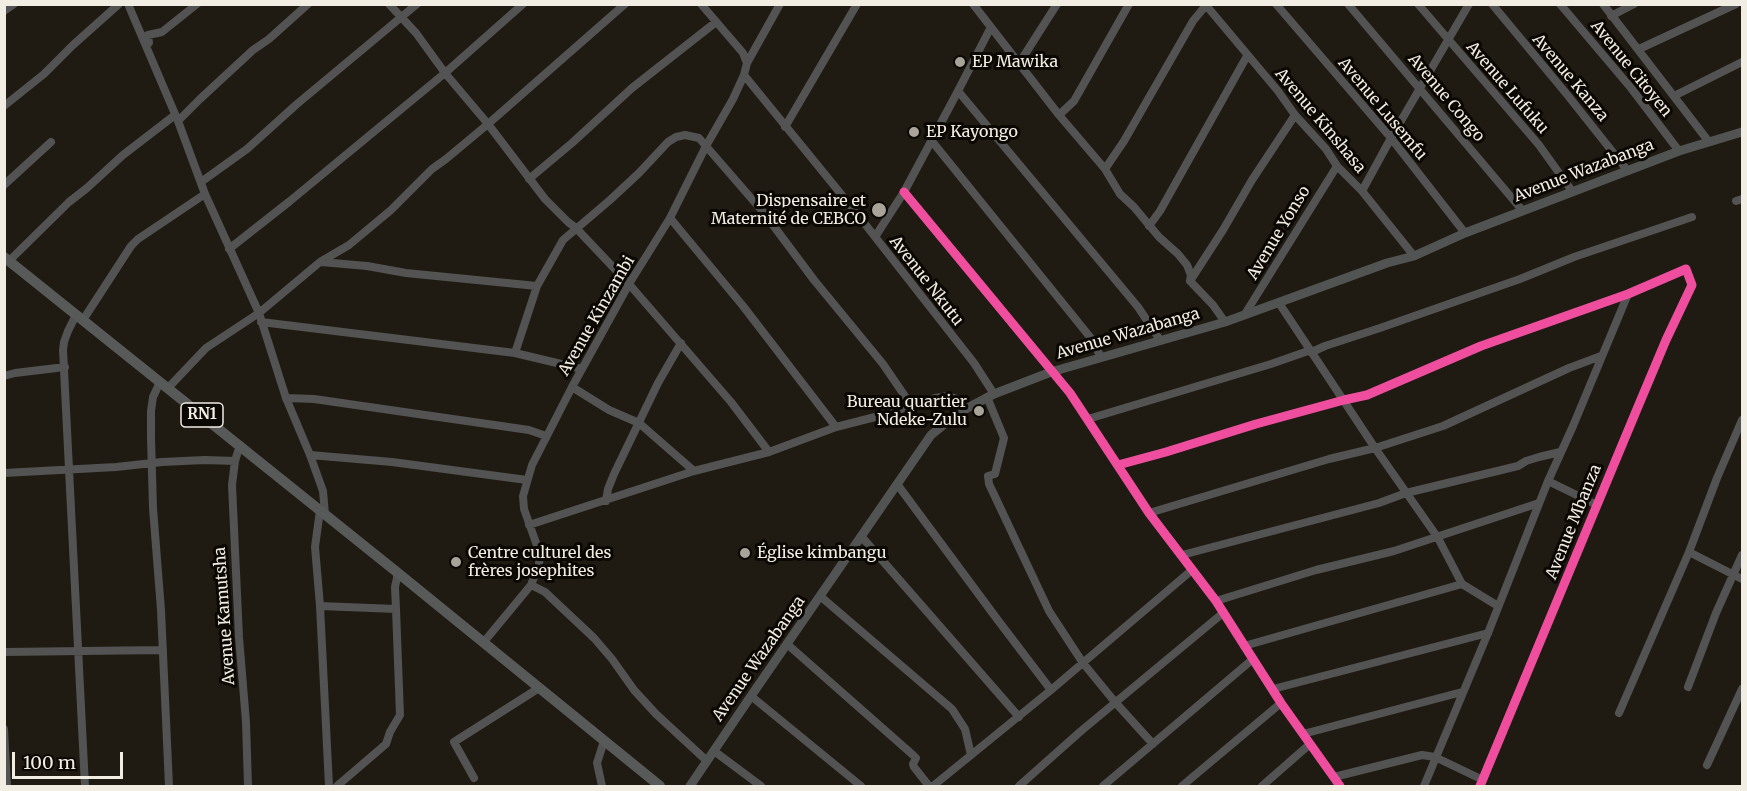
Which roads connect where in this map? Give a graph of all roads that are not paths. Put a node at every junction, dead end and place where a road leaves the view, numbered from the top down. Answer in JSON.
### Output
{"nodes":[{"id":1,"x":14,"y":4,"type":"edge"},
{"id":2,"x":119,"y":4,"type":"edge"},
{"id":3,"x":128,"y":4,"type":"edge"},
{"id":4,"x":198,"y":4,"type":"edge"},
{"id":5,"x":308,"y":4,"type":"edge"},
{"id":6,"x":389,"y":4,"type":"edge"},
{"id":7,"x":417,"y":4,"type":"edge"},
{"id":8,"x":523,"y":4,"type":"edge"},
{"id":9,"x":625,"y":4,"type":"edge"},
{"id":10,"x":701,"y":4,"type":"edge"},
{"id":11,"x":857,"y":4,"type":"edge"},
{"id":12,"x":1057,"y":4,"type":"edge"},
{"id":13,"x":1130,"y":4,"type":"edge"},
{"id":14,"x":1276,"y":4,"type":"edge"},
{"id":15,"x":1347,"y":4,"type":"edge"},
{"id":16,"x":1418,"y":4,"type":"edge"},
{"id":17,"x":1469,"y":4,"type":"edge"},
{"id":18,"x":1492,"y":4,"type":"edge"},
{"id":19,"x":1560,"y":4,"type":"edge"},
{"id":20,"x":1603,"y":4,"type":"edge"},
{"id":21,"x":1634,"y":4,"type":"edge"},
{"id":22,"x":1736,"y":4,"type":"edge"},
{"id":23,"x":778,"y":5,"type":"edge"},
{"id":24,"x":975,"y":5,"type":"edge"},
{"id":25,"x":1206,"y":5,"type":"edge"},
{"id":26,"x":4,"y":11,"type":"edge"},
{"id":27,"x":1611,"y":16,"type":"junction"},
{"id":28,"x":401,"y":19,"type":"junction"},
{"id":29,"x":716,"y":22,"type":"junction"},
{"id":30,"x":991,"y":27,"type":"junction"},
{"id":31,"x":1449,"y":40,"type":"junction"},
{"id":32,"x":145,"y":45,"type":"junction"},
{"id":33,"x":1639,"y":49,"type":"junction"},
{"id":34,"x":1247,"y":56,"type":"junction"},
{"id":35,"x":1020,"y":62,"type":"junction"},
{"id":36,"x":1743,"y":62,"type":"edge"},
{"id":37,"x":747,"y":63,"type":"junction"},
{"id":38,"x":444,"y":73,"type":"junction"},
{"id":39,"x":744,"y":75,"type":"junction"},
{"id":40,"x":1421,"y":89,"type":"junction"},
{"id":41,"x":958,"y":91,"type":"junction"},
{"id":42,"x":1674,"y":96,"type":"junction"},
{"id":43,"x":4,"y":106,"type":"edge"},
{"id":44,"x":1059,"y":115,"type":"junction"},
{"id":45,"x":1295,"y":115,"type":"junction"},
{"id":46,"x":177,"y":118,"type":"junction"},
{"id":47,"x":488,"y":124,"type":"junction"},
{"id":48,"x":785,"y":127,"type":"junction"},
{"id":49,"x":1743,"y":132,"type":"edge"},
{"id":50,"x":1391,"y":138,"type":"junction"},
{"id":51,"x":931,"y":140,"type":"junction"},
{"id":52,"x":51,"y":142,"type":"dead end"},
{"id":53,"x":1709,"y":142,"type":"junction"},
{"id":54,"x":706,"y":146,"type":"junction"},
{"id":55,"x":1679,"y":151,"type":"junction"},
{"id":56,"x":1337,"y":166,"type":"junction"},
{"id":57,"x":1106,"y":169,"type":"junction"},
{"id":58,"x":1627,"y":170,"type":"junction"},
{"id":59,"x":529,"y":179,"type":"junction"},
{"id":60,"x":201,"y":182,"type":"junction"},
{"id":61,"x":4,"y":185,"type":"edge"},
{"id":62,"x":1362,"y":191,"type":"junction"},
{"id":63,"x":1572,"y":191,"type":"junction"},
{"id":64,"x":904,"y":192,"type":"junction"},
{"id":65,"x":205,"y":194,"type":"junction"},
{"id":66,"x":1522,"y":210,"type":"junction"},
{"id":67,"x":1692,"y":217,"type":"dead end"},
{"id":68,"x":670,"y":218,"type":"junction"},
{"id":69,"x":1149,"y":226,"type":"junction"},
{"id":70,"x":576,"y":228,"type":"junction"},
{"id":71,"x":1465,"y":233,"type":"junction"},
{"id":72,"x":875,"y":237,"type":"junction"},
{"id":73,"x":229,"y":249,"type":"junction"},
{"id":74,"x":1414,"y":256,"type":"junction"},
{"id":75,"x":7,"y":259,"type":"edge"},
{"id":76,"x":320,"y":262,"type":"junction"},
{"id":77,"x":1190,"y":281,"type":"junction"},
{"id":78,"x":629,"y":284,"type":"junction"},
{"id":79,"x":537,"y":286,"type":"junction"},
{"id":80,"x":1628,"y":294,"type":"junction"},
{"id":81,"x":1279,"y":303,"type":"junction"},
{"id":82,"x":259,"y":313,"type":"junction"},
{"id":83,"x":1245,"y":314,"type":"junction"},
{"id":84,"x":80,"y":317,"type":"junction"},
{"id":85,"x":261,"y":322,"type":"junction"},
{"id":86,"x":1225,"y":322,"type":"junction"},
{"id":87,"x":1160,"y":340,"type":"junction"},
{"id":88,"x":681,"y":343,"type":"junction"},
{"id":89,"x":1311,"y":351,"type":"junction"},
{"id":90,"x":515,"y":353,"type":"junction"},
{"id":91,"x":1601,"y":356,"type":"junction"},
{"id":92,"x":1101,"y":357,"type":"junction"},
{"id":93,"x":65,"y":367,"type":"junction"},
{"id":94,"x":582,"y":369,"type":"junction"},
{"id":95,"x":1051,"y":372,"type":"junction"},
{"id":96,"x":4,"y":375,"type":"edge"},
{"id":97,"x":164,"y":385,"type":"junction"},
{"id":98,"x":572,"y":387,"type":"junction"},
{"id":99,"x":990,"y":396,"type":"junction"},
{"id":100,"x":286,"y":398,"type":"junction"},
{"id":101,"x":1344,"y":400,"type":"junction"},
{"id":102,"x":911,"y":405,"type":"junction"},
{"id":103,"x":966,"y":408,"type":"junction"},
{"id":104,"x":1088,"y":419,"type":"junction"},
{"id":105,"x":1743,"y":420,"type":"edge"},
{"id":106,"x":639,"y":423,"type":"junction"},
{"id":107,"x":836,"y":427,"type":"junction"},
{"id":108,"x":546,"y":436,"type":"junction"},
{"id":109,"x":240,"y":445,"type":"junction"},
{"id":110,"x":1375,"y":448,"type":"junction"},
{"id":111,"x":769,"y":452,"type":"junction"},
{"id":112,"x":1560,"y":452,"type":"junction"},
{"id":113,"x":310,"y":455,"type":"junction"},
{"id":114,"x":235,"y":461,"type":"junction"},
{"id":115,"x":152,"y":464,"type":"junction"},
{"id":116,"x":1118,"y":465,"type":"junction"},
{"id":117,"x":70,"y":468,"type":"junction"},
{"id":118,"x":694,"y":471,"type":"junction"},
{"id":119,"x":4,"y":473,"type":"edge"},
{"id":120,"x":527,"y":480,"type":"junction"},
{"id":121,"x":1548,"y":481,"type":"junction"},
{"id":122,"x":897,"y":484,"type":"junction"},
{"id":123,"x":1406,"y":494,"type":"junction"},
{"id":124,"x":606,"y":501,"type":"junction"},
{"id":125,"x":1539,"y":503,"type":"junction"},
{"id":126,"x":1597,"y":506,"type":"junction"},
{"id":127,"x":323,"y":512,"type":"junction"},
{"id":128,"x":1149,"y":513,"type":"junction"},
{"id":129,"x":530,"y":525,"type":"junction"},
{"id":130,"x":861,"y":536,"type":"junction"},
{"id":131,"x":1438,"y":537,"type":"junction"},
{"id":132,"x":1689,"y":552,"type":"junction"},
{"id":133,"x":1182,"y":555,"type":"junction"},
{"id":134,"x":1743,"y":555,"type":"edge"},
{"id":135,"x":1192,"y":570,"type":"junction"},
{"id":136,"x":398,"y":573,"type":"junction"},
{"id":137,"x":1734,"y":575,"type":"junction"},
{"id":138,"x":1743,"y":579,"type":"edge"},
{"id":139,"x":1462,"y":584,"type":"junction"},
{"id":140,"x":531,"y":585,"type":"junction"},
{"id":141,"x":820,"y":596,"type":"junction"},
{"id":142,"x":1216,"y":600,"type":"junction"},
{"id":143,"x":320,"y":606,"type":"junction"},
{"id":144,"x":1498,"y":606,"type":"junction"},
{"id":145,"x":396,"y":609,"type":"junction"},
{"id":146,"x":1223,"y":613,"type":"junction"},
{"id":147,"x":1488,"y":633,"type":"junction"},
{"id":148,"x":483,"y":643,"type":"junction"},
{"id":149,"x":787,"y":644,"type":"junction"},
{"id":150,"x":1244,"y":646,"type":"junction"},
{"id":151,"x":163,"y":650,"type":"junction"},
{"id":152,"x":78,"y":651,"type":"junction"},
{"id":153,"x":4,"y":652,"type":"edge"},
{"id":154,"x":1253,"y":659,"type":"junction"},
{"id":155,"x":1083,"y":663,"type":"junction"},
{"id":156,"x":1688,"y":687,"type":"dead end"},
{"id":157,"x":539,"y":688,"type":"junction"},
{"id":158,"x":1273,"y":689,"type":"junction"},
{"id":159,"x":1743,"y":689,"type":"edge"},
{"id":160,"x":1052,"y":690,"type":"junction"},
{"id":161,"x":1462,"y":692,"type":"junction"},
{"id":162,"x":751,"y":696,"type":"junction"},
{"id":163,"x":1115,"y":702,"type":"junction"},
{"id":164,"x":1281,"y":703,"type":"junction"},
{"id":165,"x":1619,"y":713,"type":"dead end"},
{"id":166,"x":1019,"y":717,"type":"junction"},
{"id":167,"x":4,"y":729,"type":"edge"},
{"id":168,"x":1303,"y":734,"type":"junction"},
{"id":169,"x":5,"y":740,"type":"edge"},
{"id":170,"x":604,"y":741,"type":"junction"},
{"id":171,"x":1154,"y":744,"type":"junction"},
{"id":172,"x":1310,"y":744,"type":"junction"},
{"id":173,"x":714,"y":751,"type":"junction"},
{"id":174,"x":971,"y":755,"type":"junction"},
{"id":175,"x":1436,"y":757,"type":"junction"},
{"id":176,"x":707,"y":761,"type":"junction"},
{"id":177,"x":1707,"y":765,"type":"dead end"},
{"id":178,"x":1334,"y":777,"type":"junction"},
{"id":179,"x":474,"y":778,"type":"dead end"},
{"id":180,"x":1482,"y":783,"type":"edge"},
{"id":181,"x":7,"y":786,"type":"edge"},
{"id":182,"x":85,"y":786,"type":"edge"},
{"id":183,"x":169,"y":786,"type":"edge"},
{"id":184,"x":248,"y":786,"type":"edge"},
{"id":185,"x":329,"y":786,"type":"edge"},
{"id":186,"x":338,"y":786,"type":"edge"},
{"id":187,"x":602,"y":786,"type":"edge"},
{"id":188,"x":660,"y":786,"type":"edge"},
{"id":189,"x":690,"y":786,"type":"edge"},
{"id":190,"x":760,"y":786,"type":"edge"},
{"id":191,"x":861,"y":786,"type":"edge"},
{"id":192,"x":931,"y":786,"type":"edge"},
{"id":193,"x":1019,"y":786,"type":"edge"},
{"id":194,"x":1103,"y":786,"type":"edge"},
{"id":195,"x":1182,"y":786,"type":"edge"},
{"id":196,"x":1262,"y":786,"type":"edge"},
{"id":197,"x":1340,"y":786,"type":"edge"},
{"id":198,"x":1424,"y":786,"type":"edge"}],
"edges":[{"from":1,"to":26,"type":"street"},
{"from":2,"to":43,"type":"street"},
{"from":3,"to":32,"type":"street"},
{"from":4,"to":32,"type":"street"},
{"from":5,"to":46,"type":"street"},
{"from":6,"to":28,"type":"street"},
{"from":7,"to":28,"type":"street"},
{"from":8,"to":38,"type":"street"},
{"from":9,"to":47,"type":"street"},
{"from":10,"to":29,"type":"street"},
{"from":11,"to":48,"type":"street"},
{"from":12,"to":35,"type":"street"},
{"from":13,"to":44,"type":"street"},
{"from":14,"to":50,"type":"street","name":"Avenue Lusemfu"},
{"from":15,"to":40,"type":"street","name":"Avenue Congo"},
{"from":16,"to":31,"type":"street","name":"Avenue Lufuku"},
{"from":17,"to":31,"type":"street"},
{"from":18,"to":58,"type":"street","name":"Avenue Kanza"},
{"from":19,"to":55,"type":"street","name":"Avenue Citoyen"},
{"from":20,"to":27,"type":"street"},
{"from":21,"to":27,"type":"street"},
{"from":22,"to":33,"type":"street"},
{"from":23,"to":37,"type":"street","name":"Avenue Kinzambi"},
{"from":24,"to":30,"type":"street"},
{"from":25,"to":34,"type":"street","name":"Avenue Kinshasa"},
{"from":25,"to":57,"type":"street"},
{"from":27,"to":33,"type":"street"},
{"from":28,"to":38,"type":"street"},
{"from":28,"to":60,"type":"street"},
{"from":29,"to":37,"type":"street"},
{"from":29,"to":59,"type":"street"},
{"from":30,"to":35,"type":"street"},
{"from":30,"to":41,"type":"street"},
{"from":31,"to":40,"type":"street"},
{"from":31,"to":63,"type":"street","name":"Avenue Lufuku"},
{"from":32,"to":46,"type":"street"},
{"from":33,"to":42,"type":"street"},
{"from":34,"to":45,"type":"street","name":"Avenue Kinshasa"},
{"from":34,"to":69,"type":"street"},
{"from":35,"to":44,"type":"street"},
{"from":36,"to":42,"type":"street"},
{"from":37,"to":39,"type":"street","name":"Avenue Kinzambi"},
{"from":38,"to":47,"type":"street"},
{"from":38,"to":73,"type":"street"},
{"from":39,"to":48,"type":"street","name":"Avenue Nkutu"},
{"from":39,"to":54,"type":"street","name":"Avenue Kinzambi"},
{"from":40,"to":50,"type":"street"},
{"from":40,"to":66,"type":"street","name":"Avenue Congo"},
{"from":41,"to":51,"type":"street"},
{"from":41,"to":87,"type":"street"},
{"from":42,"to":53,"type":"street"},
{"from":44,"to":57,"type":"street"},
{"from":45,"to":56,"type":"street","name":"Avenue Kinshasa"},
{"from":45,"to":77,"type":"street"},
{"from":46,"to":60,"type":"street"},
{"from":46,"to":75,"type":"street"},
{"from":47,"to":59,"type":"street"},
{"from":47,"to":76,"type":"street"},
{"from":48,"to":72,"type":"street","name":"Avenue Nkutu"},
{"from":49,"to":53,"type":"main road","name":"Avenue Wazabanga"},
{"from":50,"to":62,"type":"street"},
{"from":50,"to":71,"type":"street","name":"Avenue Lusemfu"},
{"from":51,"to":64,"type":"street"},
{"from":51,"to":92,"type":"street"},
{"from":52,"to":61,"type":"street"},
{"from":53,"to":55,"type":"main road","name":"Avenue Wazabanga"},
{"from":54,"to":68,"type":"street","name":"Avenue Kinzambi"},
{"from":54,"to":70,"type":"street"},
{"from":54,"to":102,"type":"street"},
{"from":55,"to":58,"type":"main road","name":"Avenue Wazabanga"},
{"from":56,"to":62,"type":"street","name":"Avenue Kinshasa"},
{"from":56,"to":83,"type":"street","name":"Avenue Yonso"},
{"from":57,"to":69,"type":"street"},
{"from":58,"to":63,"type":"main road","name":"Avenue Wazabanga"},
{"from":59,"to":70,"type":"street"},
{"from":60,"to":65,"type":"street"},
{"from":62,"to":74,"type":"street","name":"Avenue Kinshasa"},
{"from":63,"to":66,"type":"main road","name":"Avenue Wazabanga"},
{"from":64,"to":72,"type":"street"},
{"from":64,"to":95,"type":"street"},
{"from":65,"to":73,"type":"street"},
{"from":65,"to":84,"type":"street"},
{"from":66,"to":71,"type":"main road","name":"Avenue Wazabanga"},
{"from":67,"to":89,"type":"street"},
{"from":68,"to":78,"type":"street","name":"Avenue Kinzambi"},
{"from":68,"to":107,"type":"street"},
{"from":69,"to":77,"type":"street"},
{"from":70,"to":78,"type":"street"},
{"from":70,"to":79,"type":"street"},
{"from":71,"to":74,"type":"main road","name":"Avenue Wazabanga"},
{"from":72,"to":99,"type":"street","name":"Avenue Nkutu"},
{"from":73,"to":82,"type":"street"},
{"from":74,"to":81,"type":"main road","name":"Avenue Wazabanga"},
{"from":75,"to":84,"type":"highway","number":"RN1"},
{"from":76,"to":79,"type":"street"},
{"from":76,"to":82,"type":"street"},
{"from":77,"to":86,"type":"street"},
{"from":78,"to":88,"type":"street"},
{"from":78,"to":94,"type":"street","name":"Avenue Kinzambi"},
{"from":79,"to":90,"type":"street"},
{"from":80,"to":91,"type":"street"},
{"from":80,"to":101,"type":"street"},
{"from":80,"to":126,"type":"street","name":"Avenue Mbanza"},
{"from":81,"to":83,"type":"main road","name":"Avenue Wazabanga"},
{"from":81,"to":89,"type":"street"},
{"from":82,"to":85,"type":"street"},
{"from":82,"to":97,"type":"street"},
{"from":83,"to":86,"type":"main road","name":"Avenue Wazabanga"},
{"from":84,"to":93,"type":"street"},
{"from":84,"to":97,"type":"highway","number":"RN1"},
{"from":85,"to":90,"type":"street"},
{"from":85,"to":100,"type":"street"},
{"from":86,"to":87,"type":"main road","name":"Avenue Wazabanga"},
{"from":87,"to":92,"type":"main road","name":"Avenue Wazabanga"},
{"from":88,"to":106,"type":"street"},
{"from":88,"to":111,"type":"street"},
{"from":89,"to":101,"type":"street"},
{"from":89,"to":104,"type":"street"},
{"from":90,"to":94,"type":"street"},
{"from":91,"to":110,"type":"street"},
{"from":91,"to":112,"type":"street"},
{"from":92,"to":95,"type":"main road","name":"Avenue Wazabanga"},
{"from":93,"to":96,"type":"street"},
{"from":93,"to":117,"type":"street"},
{"from":94,"to":98,"type":"street","name":"Avenue Kinzambi"},
{"from":95,"to":99,"type":"main road","name":"Avenue Wazabanga"},
{"from":95,"to":104,"type":"street"},
{"from":97,"to":109,"type":"highway","number":"RN1"},
{"from":97,"to":115,"type":"street"},
{"from":98,"to":106,"type":"street"},
{"from":98,"to":108,"type":"street","name":"Avenue Kinzambi"},
{"from":99,"to":103,"type":"main road","name":"Avenue Wazabanga"},
{"from":99,"to":155,"type":"street","name":"Avenue Nkutu"},
{"from":100,"to":108,"type":"street"},
{"from":100,"to":113,"type":"street"},
{"from":101,"to":110,"type":"street"},
{"from":101,"to":116,"type":"street"},
{"from":102,"to":103,"type":"street"},
{"from":102,"to":107,"type":"street"},
{"from":103,"to":122,"type":"main road","name":"Avenue Wazabanga"},
{"from":104,"to":116,"type":"street"},
{"from":105,"to":132,"type":"street"},
{"from":106,"to":118,"type":"street"},
{"from":106,"to":124,"type":"street"},
{"from":107,"to":111,"type":"street"},
{"from":108,"to":120,"type":"street","name":"Avenue Kinzambi"},
{"from":109,"to":114,"type":"street","name":"Avenue Kamutsha"},
{"from":109,"to":127,"type":"highway","number":"RN1"},
{"from":110,"to":123,"type":"street"},
{"from":110,"to":128,"type":"street"},
{"from":111,"to":118,"type":"street"},
{"from":112,"to":121,"type":"street"},
{"from":112,"to":123,"type":"street"},
{"from":113,"to":120,"type":"street"},
{"from":113,"to":127,"type":"street"},
{"from":114,"to":115,"type":"street"},
{"from":114,"to":184,"type":"street","name":"Avenue Kamutsha"},
{"from":115,"to":117,"type":"street"},
{"from":115,"to":151,"type":"street"},
{"from":116,"to":128,"type":"street"},
{"from":117,"to":119,"type":"street"},
{"from":117,"to":152,"type":"street"},
{"from":118,"to":124,"type":"street"},
{"from":120,"to":129,"type":"street","name":"Avenue Kinzambi"},
{"from":121,"to":125,"type":"street"},
{"from":121,"to":126,"type":"street"},
{"from":122,"to":130,"type":"main road","name":"Avenue Wazabanga"},
{"from":122,"to":160,"type":"street"},
{"from":123,"to":131,"type":"street"},
{"from":123,"to":133,"type":"street"},
{"from":124,"to":129,"type":"street"},
{"from":125,"to":131,"type":"street"},
{"from":125,"to":144,"type":"street"},
{"from":126,"to":180,"type":"street","name":"Avenue Mbanza"},
{"from":127,"to":136,"type":"highway","number":"RN1"},
{"from":127,"to":143,"type":"street"},
{"from":128,"to":133,"type":"street"},
{"from":129,"to":140,"type":"street","name":"Avenue Kinzambi"},
{"from":130,"to":141,"type":"main road","name":"Avenue Wazabanga"},
{"from":130,"to":166,"type":"street"},
{"from":131,"to":139,"type":"street"},
{"from":131,"to":142,"type":"street"},
{"from":132,"to":137,"type":"street"},
{"from":132,"to":165,"type":"street"},
{"from":133,"to":135,"type":"street"},
{"from":134,"to":137,"type":"street"},
{"from":135,"to":142,"type":"street"},
{"from":135,"to":155,"type":"street"},
{"from":136,"to":145,"type":"street"},
{"from":136,"to":148,"type":"highway","number":"RN1"},
{"from":137,"to":138,"type":"street"},
{"from":137,"to":156,"type":"street"},
{"from":139,"to":144,"type":"street"},
{"from":139,"to":150,"type":"street"},
{"from":140,"to":148,"type":"street","name":"Avenue Kinzambi"},
{"from":140,"to":176,"type":"street"},
{"from":141,"to":149,"type":"main road","name":"Avenue Wazabanga"},
{"from":141,"to":174,"type":"street"},
{"from":142,"to":146,"type":"street"},
{"from":143,"to":145,"type":"street"},
{"from":143,"to":185,"type":"street"},
{"from":144,"to":147,"type":"street"},
{"from":145,"to":186,"type":"street"},
{"from":146,"to":150,"type":"street"},
{"from":146,"to":163,"type":"street"},
{"from":147,"to":158,"type":"street"},
{"from":147,"to":161,"type":"street"},
{"from":148,"to":157,"type":"highway","number":"RN1"},
{"from":149,"to":162,"type":"main road","name":"Avenue Wazabanga"},
{"from":149,"to":192,"type":"street"},
{"from":150,"to":154,"type":"street"},
{"from":151,"to":152,"type":"street"},
{"from":151,"to":183,"type":"street"},
{"from":152,"to":153,"type":"street"},
{"from":152,"to":182,"type":"street"},
{"from":154,"to":158,"type":"street"},
{"from":154,"to":171,"type":"street"},
{"from":155,"to":160,"type":"street"},
{"from":155,"to":163,"type":"street","name":"Avenue Nkutu"},
{"from":157,"to":170,"type":"highway","number":"RN1"},
{"from":157,"to":179,"type":"street"},
{"from":158,"to":164,"type":"street"},
{"from":159,"to":177,"type":"street"},
{"from":160,"to":166,"type":"street"},
{"from":161,"to":168,"type":"street"},
{"from":161,"to":175,"type":"street"},
{"from":162,"to":173,"type":"main road","name":"Avenue Wazabanga"},
{"from":162,"to":191,"type":"street"},
{"from":163,"to":171,"type":"street","name":"Avenue Nkutu"},
{"from":163,"to":193,"type":"street"},
{"from":164,"to":168,"type":"street"},
{"from":164,"to":195,"type":"street"},
{"from":166,"to":174,"type":"street"},
{"from":167,"to":169,"type":"street"},
{"from":168,"to":172,"type":"street"},
{"from":169,"to":181,"type":"street"},
{"from":170,"to":187,"type":"street"},
{"from":170,"to":188,"type":"highway","number":"RN1"},
{"from":171,"to":194,"type":"street"},
{"from":172,"to":178,"type":"street"},
{"from":172,"to":196,"type":"street"},
{"from":173,"to":176,"type":"main road","name":"Avenue Wazabanga"},
{"from":173,"to":190,"type":"street"},
{"from":174,"to":192,"type":"street"},
{"from":175,"to":178,"type":"street"},
{"from":175,"to":180,"type":"street"},
{"from":175,"to":198,"type":"street"},
{"from":176,"to":189,"type":"main road","name":"Avenue Wazabanga"},
{"from":178,"to":197,"type":"street"}]}
